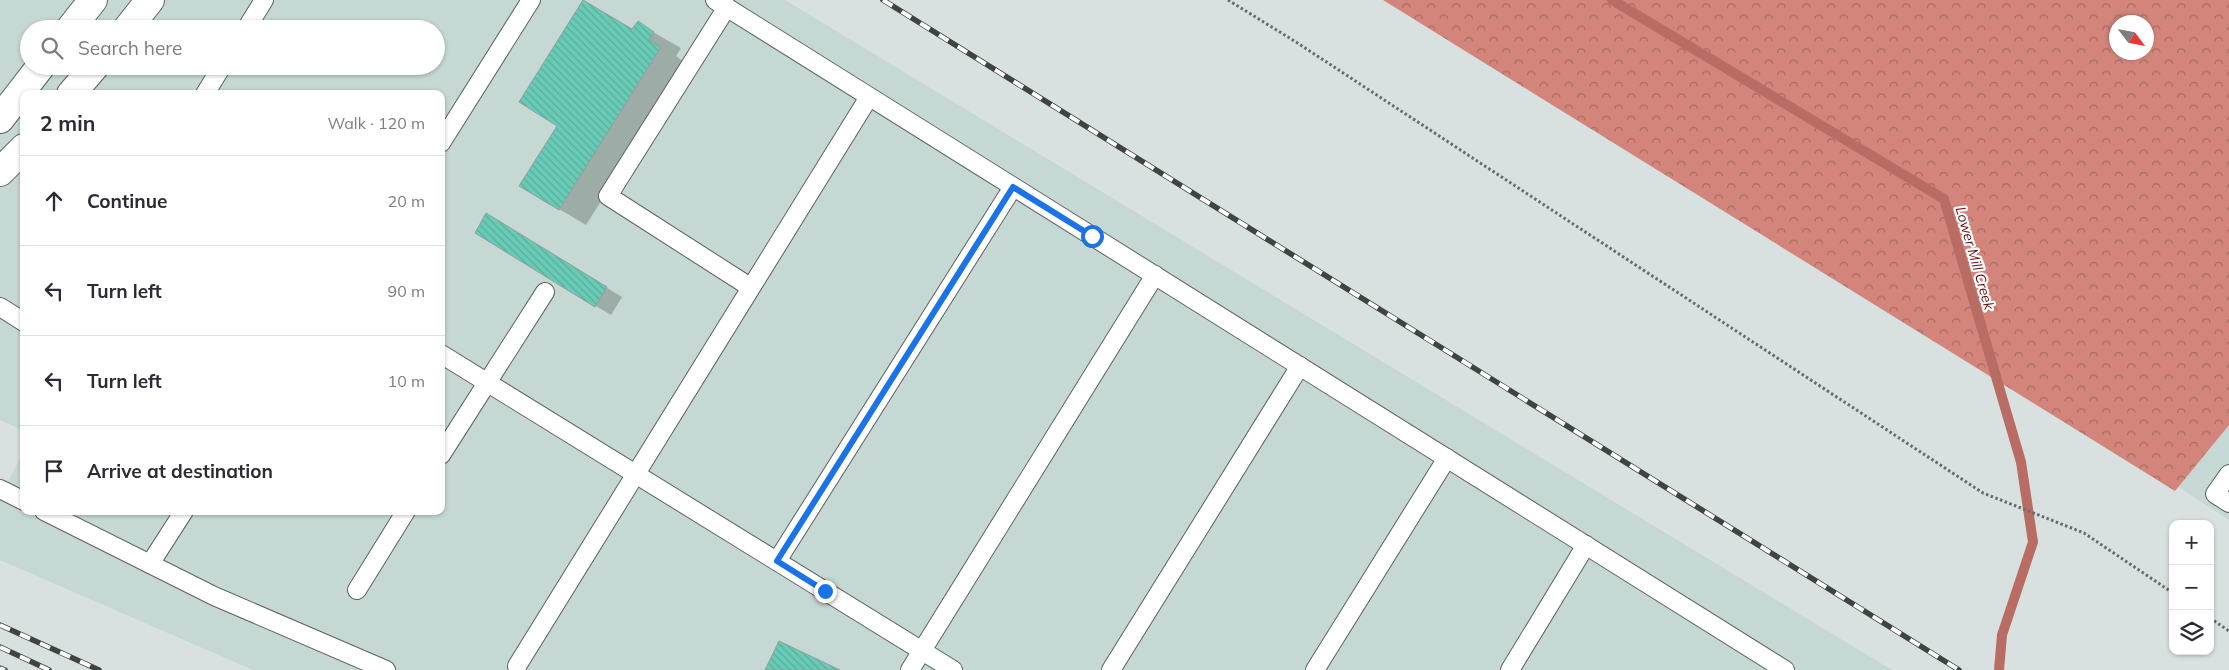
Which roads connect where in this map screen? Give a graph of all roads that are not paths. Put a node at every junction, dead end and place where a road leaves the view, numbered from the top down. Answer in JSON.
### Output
{"nodes":[{"id":1,"x":93,"y":0,"type":"edge"},
{"id":2,"x":150,"y":0,"type":"edge"},
{"id":3,"x":264,"y":0,"type":"edge"},
{"id":4,"x":531,"y":0,"type":"edge"},
{"id":5,"x":721,"y":4,"type":"edge"},
{"id":6,"x":77,"y":20,"type":"edge"},
{"id":7,"x":134,"y":20,"type":"edge"},
{"id":8,"x":252,"y":20,"type":"edge"},
{"id":9,"x":34,"y":75,"type":"edge"},
{"id":10,"x":87,"y":75,"type":"edge"},
{"id":11,"x":217,"y":75,"type":"edge"},
{"id":12,"x":22,"y":90,"type":"edge"},
{"id":13,"x":74,"y":90,"type":"edge"},
{"id":14,"x":207,"y":90,"type":"edge"},
{"id":15,"x":20,"y":93,"type":"edge"},
{"id":16,"x":869,"y":97,"type":"junction"},
{"id":17,"x":0,"y":119,"type":"edge"},
{"id":18,"x":445,"y":137,"type":"edge"},
{"id":19,"x":20,"y":152,"type":"edge"},
{"id":20,"x":0,"y":172,"type":"edge"},
{"id":21,"x":1013,"y":187,"type":"junction"},
{"id":22,"x":1156,"y":275,"type":"junction"},
{"id":23,"x":750,"y":287,"type":"junction"},
{"id":24,"x":545,"y":292,"type":"dead end"},
{"id":25,"x":0,"y":307,"type":"edge"},
{"id":26,"x":20,"y":320,"type":"edge"},
{"id":27,"x":445,"y":356,"type":"edge"},
{"id":28,"x":1300,"y":366,"type":"junction"},
{"id":29,"x":487,"y":382,"type":"junction"},
{"id":30,"x":445,"y":449,"type":"edge"},
{"id":31,"x":1447,"y":458,"type":"junction"},
{"id":32,"x":636,"y":474,"type":"junction"},
{"id":33,"x":2229,"y":474,"type":"edge"},
{"id":34,"x":0,"y":489,"type":"edge"},
{"id":35,"x":20,"y":499,"type":"edge"},
{"id":36,"x":2229,"y":504,"type":"edge"},
{"id":37,"x":52,"y":515,"type":"edge"},
{"id":38,"x":181,"y":515,"type":"edge"},
{"id":39,"x":404,"y":515,"type":"edge"},
{"id":40,"x":1586,"y":545,"type":"junction"},
{"id":41,"x":777,"y":561,"type":"junction"},
{"id":42,"x":150,"y":564,"type":"junction"},
{"id":43,"x":357,"y":590,"type":"dead end"},
{"id":44,"x":922,"y":650,"type":"junction"},
{"id":45,"x":517,"y":666,"type":"dead end"},
{"id":46,"x":386,"y":670,"type":"edge"},
{"id":47,"x":910,"y":670,"type":"edge"},
{"id":48,"x":953,"y":670,"type":"edge"},
{"id":49,"x":1111,"y":670,"type":"edge"},
{"id":50,"x":1315,"y":670,"type":"edge"},
{"id":51,"x":1510,"y":670,"type":"edge"},
{"id":52,"x":1785,"y":670,"type":"edge"}],
"edges":[{"from":1,"to":6,"type":"main road"},
{"from":2,"to":7,"type":"main road"},
{"from":3,"to":8,"type":"lane"},
{"from":4,"to":18,"type":"lane"},
{"from":5,"to":16,"type":"lane"},
{"from":5,"to":23,"type":"lane"},
{"from":9,"to":12,"type":"main road"},
{"from":10,"to":13,"type":"main road"},
{"from":11,"to":14,"type":"lane"},
{"from":15,"to":17,"type":"main road"},
{"from":16,"to":21,"type":"lane"},
{"from":16,"to":23,"type":"lane"},
{"from":19,"to":20,"type":"main road"},
{"from":21,"to":22,"type":"lane"},
{"from":21,"to":41,"type":"lane"},
{"from":22,"to":28,"type":"lane"},
{"from":22,"to":44,"type":"lane"},
{"from":23,"to":32,"type":"lane"},
{"from":24,"to":29,"type":"lane"},
{"from":25,"to":26,"type":"lane"},
{"from":27,"to":29,"type":"lane"},
{"from":28,"to":31,"type":"lane"},
{"from":28,"to":49,"type":"lane"},
{"from":29,"to":30,"type":"lane"},
{"from":29,"to":32,"type":"lane"},
{"from":31,"to":40,"type":"lane"},
{"from":31,"to":50,"type":"lane"},
{"from":32,"to":41,"type":"lane"},
{"from":32,"to":45,"type":"lane"},
{"from":33,"to":36,"type":"lane"},
{"from":34,"to":35,"type":"lane"},
{"from":37,"to":42,"type":"lane"},
{"from":38,"to":42,"type":"lane"},
{"from":39,"to":43,"type":"lane"},
{"from":40,"to":51,"type":"lane"},
{"from":40,"to":52,"type":"lane"},
{"from":41,"to":44,"type":"lane"},
{"from":42,"to":46,"type":"lane"},
{"from":44,"to":47,"type":"lane"},
{"from":44,"to":48,"type":"lane"}]}
